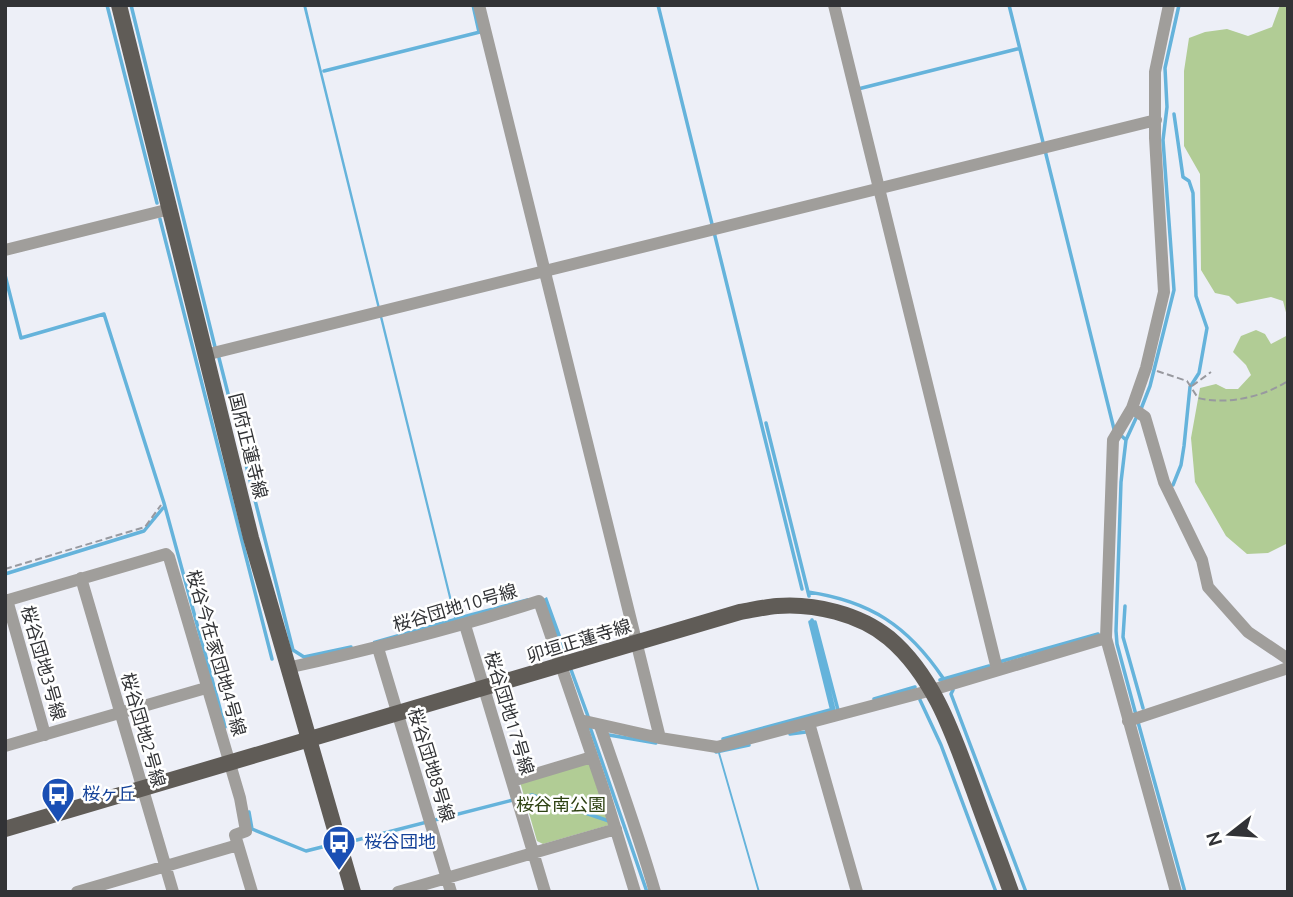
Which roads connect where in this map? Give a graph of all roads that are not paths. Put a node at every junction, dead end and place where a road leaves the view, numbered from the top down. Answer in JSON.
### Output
{"nodes":[{"id":1,"x":119,"y":5,"type":"edge"},
{"id":2,"x":480,"y":5,"type":"edge"},
{"id":3,"x":834,"y":5,"type":"edge"},
{"id":4,"x":1169,"y":5,"type":"edge"},
{"id":5,"x":1156,"y":120,"type":"junction"},
{"id":6,"x":879,"y":189,"type":"junction"},
{"id":7,"x":170,"y":209,"type":"junction"},
{"id":8,"x":5,"y":250,"type":"edge"},
{"id":9,"x":545,"y":271,"type":"junction"},
{"id":10,"x":205,"y":355,"type":"junction"},
{"id":11,"x":1132,"y":408,"type":"junction"},
{"id":12,"x":81,"y":578,"type":"junction"},
{"id":13,"x":6,"y":601,"type":"edge"},
{"id":14,"x":465,"y":625,"type":"junction"},
{"id":15,"x":1106,"y":638,"type":"junction"},
{"id":16,"x":637,"y":643,"type":"junction"},
{"id":17,"x":378,"y":648,"type":"junction"},
{"id":18,"x":1288,"y":659,"type":"edge"},
{"id":19,"x":561,"y":666,"type":"junction"},
{"id":20,"x":287,"y":668,"type":"junction"},
{"id":21,"x":1288,"y":668,"type":"edge"},
{"id":22,"x":997,"y":669,"type":"junction"},
{"id":23,"x":206,"y":688,"type":"junction"},
{"id":24,"x":484,"y":689,"type":"junction"},
{"id":25,"x":932,"y":690,"type":"junction"},
{"id":26,"x":120,"y":713,"type":"junction"},
{"id":27,"x":397,"y":715,"type":"junction"},
{"id":28,"x":580,"y":720,"type":"junction"},
{"id":29,"x":1128,"y":721,"type":"junction"},
{"id":30,"x":809,"y":723,"type":"junction"},
{"id":31,"x":600,"y":726,"type":"junction"},
{"id":32,"x":45,"y":734,"type":"junction"},
{"id":33,"x":660,"y":738,"type":"junction"},
{"id":34,"x":309,"y":739,"type":"junction"},
{"id":35,"x":5,"y":746,"type":"edge"},
{"id":36,"x":592,"y":757,"type":"junction"},
{"id":37,"x":229,"y":763,"type":"junction"},
{"id":38,"x":512,"y":781,"type":"junction"},
{"id":39,"x":142,"y":788,"type":"junction"},
{"id":40,"x":5,"y":829,"type":"edge"},
{"id":41,"x":617,"y":829,"type":"junction"},
{"id":42,"x":238,"y":845,"type":"junction"},
{"id":43,"x":533,"y":852,"type":"junction"},
{"id":44,"x":165,"y":865,"type":"junction"},
{"id":45,"x":447,"y":878,"type":"junction"},
{"id":46,"x":92,"y":890,"type":"edge"},
{"id":47,"x":77,"y":892,"type":"edge"},
{"id":48,"x":173,"y":892,"type":"edge"},
{"id":49,"x":252,"y":892,"type":"edge"},
{"id":50,"x":353,"y":892,"type":"edge"},
{"id":51,"x":398,"y":892,"type":"edge"},
{"id":52,"x":451,"y":892,"type":"edge"},
{"id":53,"x":545,"y":892,"type":"edge"},
{"id":54,"x":635,"y":892,"type":"edge"},
{"id":55,"x":655,"y":892,"type":"edge"},
{"id":56,"x":857,"y":892,"type":"edge"},
{"id":57,"x":1011,"y":892,"type":"edge"},
{"id":58,"x":1176,"y":892,"type":"edge"}],
"edges":[{"from":1,"to":7,"type":"main road","name":"国府正蓮寺線"},
{"from":2,"to":9,"type":"street"},
{"from":3,"to":6,"type":"street"},
{"from":4,"to":5,"type":"street"},
{"from":5,"to":6,"type":"street"},
{"from":5,"to":11,"type":"street"},
{"from":6,"to":9,"type":"street"},
{"from":6,"to":22,"type":"street"},
{"from":7,"to":8,"type":"street"},
{"from":7,"to":10,"type":"main road","name":"国府正蓮寺線"},
{"from":9,"to":10,"type":"street"},
{"from":9,"to":16,"type":"street"},
{"from":10,"to":20,"type":"main road","name":"国府正蓮寺線"},
{"from":11,"to":15,"type":"street"},
{"from":11,"to":18,"type":"street"},
{"from":12,"to":13,"type":"street","name":"桜谷今在家団地4号線"},
{"from":12,"to":23,"type":"street","name":"桜谷今在家団地4号線"},
{"from":12,"to":26,"type":"street","name":"桜谷団地2号線"},
{"from":13,"to":32,"type":"street","name":"桜谷団地3号線"},
{"from":14,"to":17,"type":"street","name":"桜谷団地10号線"},
{"from":14,"to":19,"type":"street","name":"桜谷団地10号線"},
{"from":14,"to":24,"type":"street","name":"桜谷団地17号線"},
{"from":15,"to":22,"type":"street"},
{"from":15,"to":29,"type":"street"},
{"from":16,"to":19,"type":"main road","name":"卯垣正蓮寺線"},
{"from":16,"to":25,"type":"main road","name":"卯垣正蓮寺線"},
{"from":16,"to":33,"type":"street"},
{"from":17,"to":20,"type":"street","name":"桜谷団地10号線"},
{"from":17,"to":27,"type":"street","name":"桜谷団地8号線"},
{"from":19,"to":24,"type":"main road","name":"卯垣正蓮寺線"},
{"from":19,"to":28,"type":"street","name":"桜谷団地10号線"},
{"from":20,"to":34,"type":"main road","name":"国府正蓮寺線"},
{"from":21,"to":29,"type":"street"},
{"from":22,"to":25,"type":"street"},
{"from":23,"to":26,"type":"street"},
{"from":23,"to":37,"type":"street","name":"桜谷今在家団地4号線"},
{"from":24,"to":27,"type":"main road","name":"卯垣正蓮寺線"},
{"from":24,"to":38,"type":"street","name":"桜谷団地17号線"},
{"from":25,"to":30,"type":"street"},
{"from":25,"to":57,"type":"main road","name":"卯垣正蓮寺線"},
{"from":26,"to":32,"type":"street"},
{"from":26,"to":39,"type":"street","name":"桜谷団地2号線"},
{"from":27,"to":34,"type":"main road","name":"卯垣正蓮寺線"},
{"from":27,"to":45,"type":"street","name":"桜谷団地8号線"},
{"from":28,"to":31,"type":"street"},
{"from":28,"to":36,"type":"street","name":"桜谷団地10号線"},
{"from":29,"to":58,"type":"street"},
{"from":30,"to":33,"type":"street"},
{"from":30,"to":56,"type":"street"},
{"from":31,"to":33,"type":"street"},
{"from":31,"to":55,"type":"street"},
{"from":32,"to":35,"type":"street"},
{"from":34,"to":37,"type":"main road","name":"卯垣正蓮寺線"},
{"from":34,"to":50,"type":"main road","name":"国府正蓮寺線"},
{"from":36,"to":38,"type":"street"},
{"from":36,"to":41,"type":"street","name":"桜谷団地10号線"},
{"from":37,"to":39,"type":"main road","name":"卯垣正蓮寺線"},
{"from":37,"to":42,"type":"street","name":"桜谷今在家団地4号線"},
{"from":38,"to":43,"type":"street","name":"桜谷団地17号線"},
{"from":39,"to":40,"type":"main road","name":"卯垣正蓮寺線"},
{"from":39,"to":44,"type":"street","name":"桜谷団地2号線"},
{"from":41,"to":43,"type":"street"},
{"from":41,"to":54,"type":"street","name":"桜谷団地10号線"},
{"from":42,"to":44,"type":"street"},
{"from":42,"to":49,"type":"street"},
{"from":43,"to":45,"type":"street"},
{"from":43,"to":53,"type":"street","name":"桜谷団地17号線"},
{"from":44,"to":46,"type":"street"},
{"from":44,"to":48,"type":"street","name":"桜谷団地2号線"},
{"from":45,"to":51,"type":"street"},
{"from":45,"to":52,"type":"street","name":"桜谷団地8号線"},
{"from":46,"to":47,"type":"street"}]}
